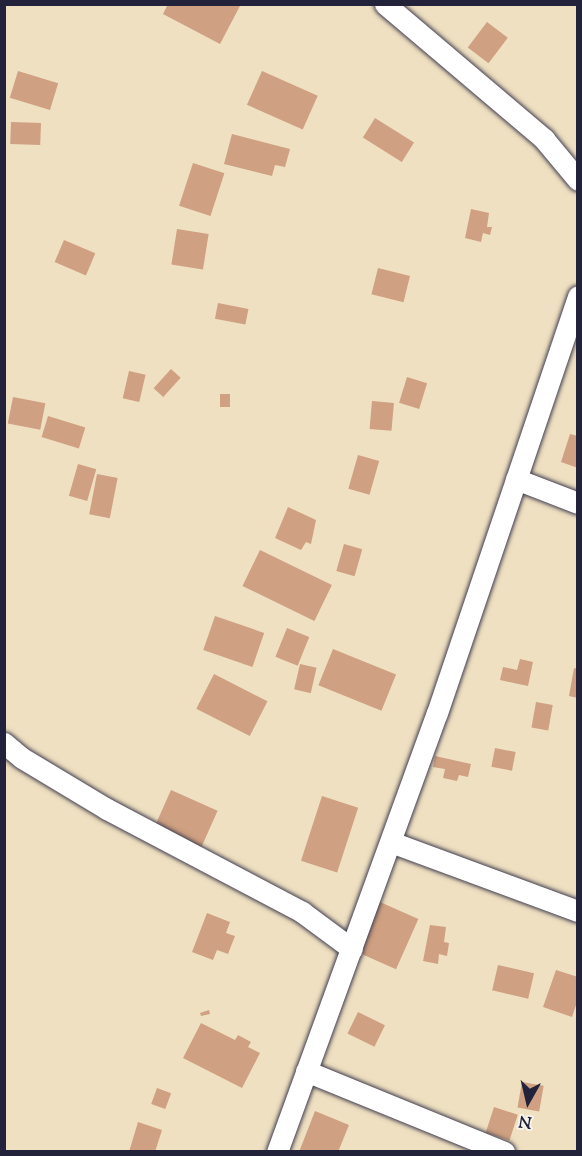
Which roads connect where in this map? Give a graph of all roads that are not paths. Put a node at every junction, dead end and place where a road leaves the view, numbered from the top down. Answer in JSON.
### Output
{"nodes":[{"id":1,"x":385,"y":4,"type":"edge"},
{"id":2,"x":578,"y":180,"type":"edge"},
{"id":3,"x":578,"y":296,"type":"edge"},
{"id":4,"x":516,"y":479,"type":"junction"},
{"id":5,"x":578,"y":503,"type":"edge"},
{"id":6,"x":4,"y":743,"type":"edge"},
{"id":7,"x":391,"y":842,"type":"junction"},
{"id":8,"x":578,"y":911,"type":"edge"},
{"id":9,"x":351,"y":950,"type":"junction"},
{"id":10,"x":306,"y":1071,"type":"junction"},
{"id":11,"x":277,"y":1152,"type":"edge"},
{"id":12,"x":504,"y":1152,"type":"edge"}],
"edges":[{"from":1,"to":2,"type":"street"},
{"from":3,"to":4,"type":"street"},
{"from":4,"to":5,"type":"street"},
{"from":4,"to":7,"type":"street"},
{"from":6,"to":9,"type":"street"},
{"from":7,"to":8,"type":"street"},
{"from":7,"to":9,"type":"street"},
{"from":9,"to":10,"type":"street"},
{"from":10,"to":11,"type":"street"},
{"from":10,"to":12,"type":"street"}]}
